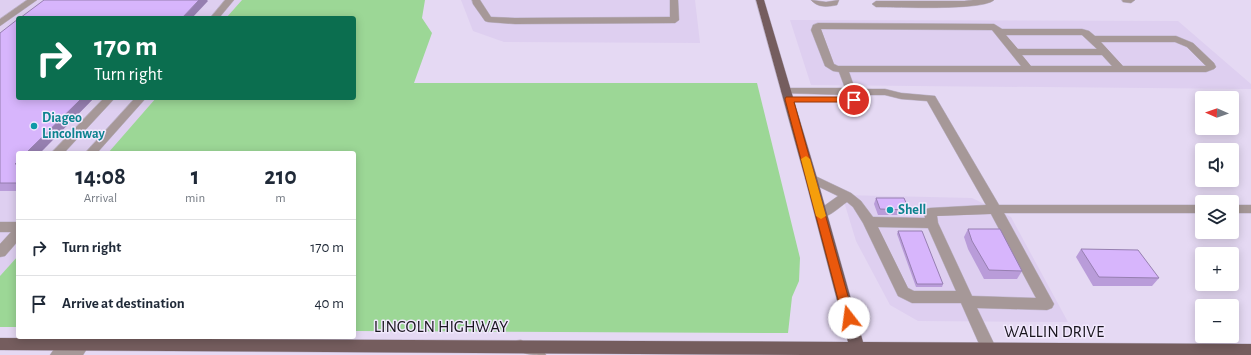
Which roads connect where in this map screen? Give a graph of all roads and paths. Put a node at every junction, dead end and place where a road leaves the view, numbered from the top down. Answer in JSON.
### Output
{"nodes":[{"id":1,"x":32,"y":0,"type":"edge"},
{"id":2,"x":230,"y":0,"type":"edge"},
{"id":3,"x":476,"y":0,"type":"edge"},
{"id":4,"x":674,"y":0,"type":"edge"},
{"id":5,"x":760,"y":0,"type":"edge"},
{"id":6,"x":815,"y":0,"type":"edge"},
{"id":7,"x":835,"y":0,"type":"edge"},
{"id":8,"x":990,"y":0,"type":"edge"},
{"id":9,"x":1126,"y":0,"type":"edge"},
{"id":10,"x":1131,"y":0,"type":"edge"},
{"id":11,"x":876,"y":4,"type":"dead end"},
{"id":12,"x":216,"y":16,"type":"edge"},
{"id":13,"x":0,"y":23,"type":"edge"},
{"id":14,"x":1000,"y":32,"type":"junction"},
{"id":15,"x":1093,"y":39,"type":"junction"},
{"id":16,"x":1015,"y":52,"type":"junction"},
{"id":17,"x":1105,"y":52,"type":"junction"},
{"id":18,"x":1028,"y":68,"type":"junction"},
{"id":19,"x":1120,"y":68,"type":"junction"},
{"id":20,"x":843,"y":69,"type":"junction"},
{"id":21,"x":788,"y":95,"type":"junction"},
{"id":22,"x":852,"y":96,"type":"junction"},
{"id":23,"x":108,"y":100,"type":"edge"},
{"id":24,"x":139,"y":100,"type":"edge"},
{"id":25,"x":59,"y":151,"type":"edge"},
{"id":26,"x":93,"y":151,"type":"edge"},
{"id":27,"x":811,"y":178,"type":"junction"},
{"id":28,"x":846,"y":196,"type":"junction"},
{"id":29,"x":1195,"y":209,"type":"edge"},
{"id":30,"x":1239,"y":209,"type":"edge"},
{"id":31,"x":1251,"y":209,"type":"edge"},
{"id":32,"x":997,"y":213,"type":"junction"},
{"id":33,"x":820,"y":214,"type":"junction"},
{"id":34,"x":870,"y":222,"type":"junction"},
{"id":35,"x":932,"y":223,"type":"junction"},
{"id":36,"x":0,"y":227,"type":"edge"},
{"id":37,"x":16,"y":227,"type":"edge"},
{"id":38,"x":16,"y":235,"type":"edge"},
{"id":39,"x":0,"y":252,"type":"edge"},
{"id":40,"x":966,"y":300,"type":"junction"},
{"id":41,"x":0,"y":344,"type":"edge"},
{"id":42,"x":520,"y":346,"type":"junction"},
{"id":43,"x":628,"y":346,"type":"junction"},
{"id":44,"x":70,"y":350,"type":"edge"},
{"id":45,"x":989,"y":350,"type":"junction"},
{"id":46,"x":858,"y":351,"type":"edge"},
{"id":47,"x":1251,"y":351,"type":"edge"},
{"id":48,"x":538,"y":355,"type":"edge"},
{"id":49,"x":611,"y":355,"type":"edge"}],
"edges":[{"from":1,"to":13,"type":"lane"},
{"from":2,"to":12,"type":"lane"},
{"from":3,"to":4,"type":"lane"},
{"from":5,"to":21,"type":"main road"},
{"from":6,"to":7,"type":"lane"},
{"from":8,"to":11,"type":"lane"},
{"from":9,"to":10,"type":"lane"},
{"from":14,"to":15,"type":"lane"},
{"from":14,"to":16,"type":"lane"},
{"from":14,"to":20,"type":"lane"},
{"from":15,"to":17,"type":"lane"},
{"from":15,"to":19,"type":"lane"},
{"from":16,"to":17,"type":"lane"},
{"from":16,"to":18,"type":"lane"},
{"from":17,"to":19,"type":"lane"},
{"from":18,"to":19,"type":"lane"},
{"from":18,"to":20,"type":"lane"},
{"from":20,"to":22,"type":"lane"},
{"from":21,"to":22,"type":"lane"},
{"from":21,"to":27,"type":"main road"},
{"from":22,"to":32,"type":"lane"},
{"from":23,"to":25,"type":"lane"},
{"from":24,"to":26,"type":"lane"},
{"from":27,"to":28,"type":"lane"},
{"from":27,"to":33,"type":"main road"},
{"from":28,"to":33,"type":"lane"},
{"from":28,"to":34,"type":"lane"},
{"from":29,"to":32,"type":"lane"},
{"from":30,"to":31,"type":"lane"},
{"from":32,"to":35,"type":"lane"},
{"from":32,"to":40,"type":"lane"},
{"from":33,"to":46,"type":"main road"},
{"from":34,"to":35,"type":"lane"},
{"from":34,"to":40,"type":"lane"},
{"from":35,"to":40,"type":"lane"},
{"from":36,"to":37,"type":"lane"},
{"from":38,"to":39,"type":"lane"},
{"from":40,"to":45,"type":"lane"},
{"from":41,"to":44,"type":"main road","name":"LINCOLN HIGHWAY"},
{"from":42,"to":43,"type":"main road","name":"LINCOLN HIGHWAY"},
{"from":42,"to":44,"type":"main road","name":"LINCOLN HIGHWAY"},
{"from":42,"to":48,"type":"lane"},
{"from":43,"to":46,"type":"main road","name":"LINCOLN HIGHWAY"},
{"from":43,"to":49,"type":"lane"},
{"from":45,"to":46,"type":"main road","name":"WALLIN DRIVE"},
{"from":45,"to":47,"type":"main road","name":"WALLIN DRIVE"}]}
